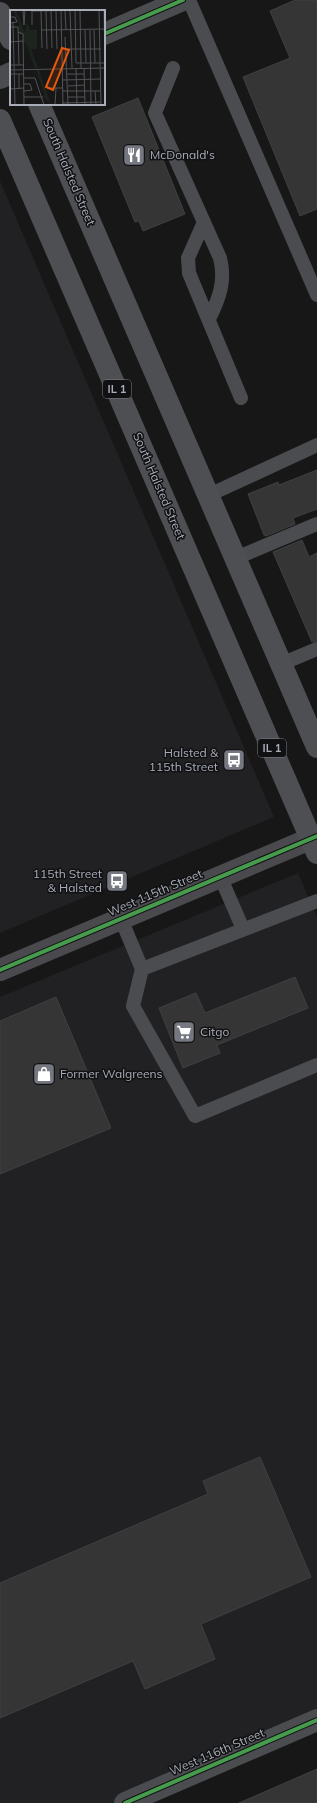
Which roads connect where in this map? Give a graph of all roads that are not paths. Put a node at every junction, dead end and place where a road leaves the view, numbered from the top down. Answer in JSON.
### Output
{"nodes":[{"id":1,"x":183,"y":0,"type":"edge"},
{"id":2,"x":189,"y":0,"type":"edge"},
{"id":3,"x":0,"y":13,"type":"edge"},
{"id":4,"x":105,"y":34,"type":"edge"},
{"id":5,"x":10,"y":37,"type":"edge"},
{"id":6,"x":173,"y":68,"type":"dead end"},
{"id":7,"x":10,"y":73,"type":"edge"},
{"id":8,"x":0,"y":78,"type":"edge"},
{"id":9,"x":39,"y":105,"type":"edge"},
{"id":10,"x":0,"y":120,"type":"edge"},
{"id":11,"x":204,"y":222,"type":"junction"},
{"id":12,"x":317,"y":295,"type":"edge"},
{"id":13,"x":209,"y":319,"type":"junction"},
{"id":14,"x":241,"y":398,"type":"dead end"},
{"id":15,"x":317,"y":446,"type":"edge"},
{"id":16,"x":209,"y":495,"type":"junction"},
{"id":17,"x":317,"y":524,"type":"edge"},
{"id":18,"x":236,"y":558,"type":"junction"},
{"id":19,"x":317,"y":649,"type":"edge"},
{"id":20,"x":281,"y":664,"type":"junction"},
{"id":21,"x":316,"y":743,"type":"edge"},
{"id":22,"x":315,"y":842,"type":"edge"},
{"id":23,"x":220,"y":876,"type":"junction"},
{"id":24,"x":317,"y":902,"type":"edge"},
{"id":25,"x":121,"y":919,"type":"junction"},
{"id":26,"x":243,"y":929,"type":"junction"},
{"id":27,"x":142,"y":969,"type":"junction"},
{"id":28,"x":0,"y":970,"type":"edge"},
{"id":29,"x":317,"y":1065,"type":"edge"},
{"id":30,"x":317,"y":1720,"type":"edge"},
{"id":31,"x":125,"y":1803,"type":"edge"}],
"edges":[{"from":1,"to":4,"type":"street"},
{"from":2,"to":12,"type":"lane"},
{"from":3,"to":5,"type":"main road"},
{"from":6,"to":11,"type":"lane"},
{"from":7,"to":8,"type":"street"},
{"from":9,"to":16,"type":"main road","name":"South Halsted Street"},
{"from":10,"to":22,"type":"main road","name":"South Halsted Street","number":"IL 1"},
{"from":11,"to":13,"type":"lane"},
{"from":11,"to":13,"type":"lane"},
{"from":13,"to":14,"type":"lane"},
{"from":15,"to":16,"type":"lane"},
{"from":16,"to":18,"type":"main road","name":"South Halsted Street"},
{"from":17,"to":18,"type":"lane"},
{"from":18,"to":20,"type":"main road","name":"South Halsted Street"},
{"from":19,"to":20,"type":"lane"},
{"from":20,"to":21,"type":"main road","name":"South Halsted Street"},
{"from":22,"to":23,"type":"street","name":"West 115th Street"},
{"from":23,"to":25,"type":"street","name":"West 115th Street"},
{"from":23,"to":26,"type":"lane"},
{"from":24,"to":26,"type":"lane"},
{"from":25,"to":27,"type":"lane"},
{"from":25,"to":28,"type":"street","name":"West 115th Street"},
{"from":26,"to":27,"type":"lane"},
{"from":27,"to":29,"type":"lane"},
{"from":30,"to":31,"type":"street","name":"West 116th Street"}]}
